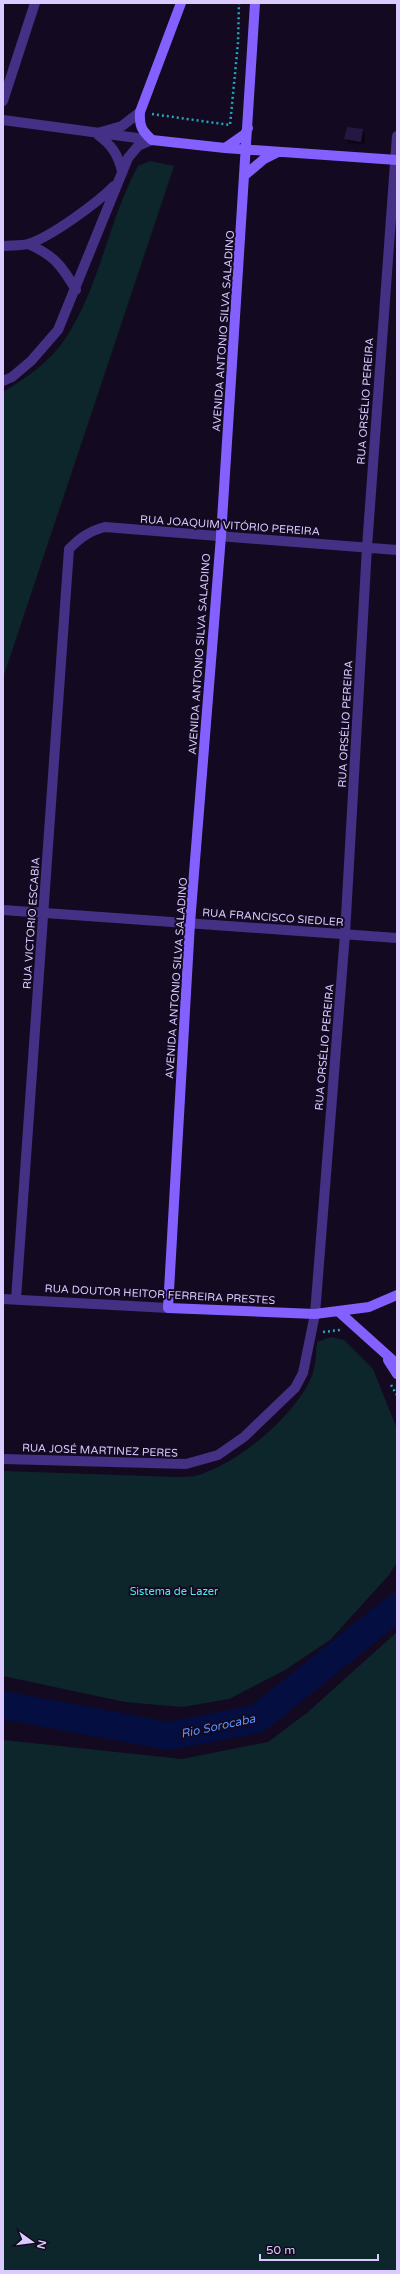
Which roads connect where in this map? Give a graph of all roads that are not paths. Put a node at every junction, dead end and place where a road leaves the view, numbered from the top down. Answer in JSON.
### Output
{"nodes":[{"id":1,"x":35,"y":3,"type":"edge"},
{"id":2,"x":180,"y":3,"type":"edge"},
{"id":3,"x":255,"y":3,"type":"edge"},
{"id":4,"x":3,"y":101,"type":"edge"},
{"id":5,"x":140,"y":112,"type":"junction"},
{"id":6,"x":3,"y":120,"type":"edge"},
{"id":7,"x":248,"y":128,"type":"junction"},
{"id":8,"x":96,"y":133,"type":"junction"},
{"id":9,"x":397,"y":136,"type":"edge"},
{"id":10,"x":152,"y":140,"type":"junction"},
{"id":11,"x":224,"y":148,"type":"junction"},
{"id":12,"x":247,"y":149,"type":"junction"},
{"id":13,"x":280,"y":152,"type":"junction"},
{"id":14,"x":396,"y":160,"type":"edge"},
{"id":15,"x":122,"y":171,"type":"junction"},
{"id":16,"x":245,"y":175,"type":"junction"},
{"id":17,"x":117,"y":183,"type":"junction"},
{"id":18,"x":28,"y":244,"type":"junction"},
{"id":19,"x":3,"y":246,"type":"edge"},
{"id":20,"x":76,"y":290,"type":"junction"},
{"id":21,"x":3,"y":381,"type":"edge"},
{"id":22,"x":221,"y":536,"type":"junction"},
{"id":23,"x":367,"y":547,"type":"junction"},
{"id":24,"x":69,"y":549,"type":"joint"},
{"id":25,"x":397,"y":550,"type":"edge"},
{"id":26,"x":3,"y":910,"type":"edge"},
{"id":27,"x":44,"y":913,"type":"junction"},
{"id":28,"x":190,"y":923,"type":"junction"},
{"id":29,"x":345,"y":934,"type":"junction"},
{"id":30,"x":397,"y":938,"type":"edge"},
{"id":31,"x":396,"y":1294,"type":"edge"},
{"id":32,"x":3,"y":1298,"type":"edge"},
{"id":33,"x":16,"y":1299,"type":"junction"},
{"id":34,"x":168,"y":1308,"type":"junction"},
{"id":35,"x":338,"y":1311,"type":"junction"},
{"id":36,"x":315,"y":1314,"type":"junction"},
{"id":37,"x":379,"y":1347,"type":"junction"},
{"id":38,"x":397,"y":1364,"type":"edge"},
{"id":39,"x":397,"y":1374,"type":"edge"},
{"id":40,"x":3,"y":1459,"type":"edge"}],
"edges":[{"from":1,"to":4,"type":"street"},
{"from":2,"to":5,"type":"main road"},
{"from":3,"to":7,"type":"main road","name":"AVENIDA ANTONIO SILVA SALADINO"},
{"from":5,"to":8,"type":"street"},
{"from":5,"to":10,"type":"main road"},
{"from":6,"to":8,"type":"street"},
{"from":7,"to":11,"type":"main road"},
{"from":7,"to":12,"type":"main road","name":"AVENIDA ANTONIO SILVA SALADINO"},
{"from":8,"to":10,"type":"street"},
{"from":8,"to":15,"type":"street"},
{"from":9,"to":14,"type":"street","name":"RUA ORSÉLIO PEREIRA"},
{"from":10,"to":11,"type":"main road"},
{"from":10,"to":15,"type":"street"},
{"from":11,"to":12,"type":"main road"},
{"from":12,"to":13,"type":"main road"},
{"from":12,"to":16,"type":"main road","name":"AVENIDA ANTONIO SILVA SALADINO"},
{"from":13,"to":14,"type":"main road"},
{"from":13,"to":16,"type":"main road"},
{"from":14,"to":23,"type":"street","name":"RUA ORSÉLIO PEREIRA"},
{"from":15,"to":17,"type":"street"},
{"from":16,"to":22,"type":"main road","name":"AVENIDA ANTONIO SILVA SALADINO"},
{"from":17,"to":18,"type":"street"},
{"from":17,"to":20,"type":"street"},
{"from":18,"to":19,"type":"street"},
{"from":18,"to":20,"type":"street"},
{"from":20,"to":21,"type":"street"},
{"from":22,"to":23,"type":"street","name":"RUA JOAQUIM VITÓRIO PEREIRA"},
{"from":22,"to":24,"type":"street","name":"RUA JOAQUIM VITÓRIO PEREIRA"},
{"from":22,"to":28,"type":"main road","name":"AVENIDA ANTONIO SILVA SALADINO"},
{"from":23,"to":25,"type":"street","name":"RUA JOAQUIM VITÓRIO PEREIRA"},
{"from":23,"to":29,"type":"street","name":"RUA ORSÉLIO PEREIRA"},
{"from":24,"to":27,"type":"street","name":"RUA VICTORIO ESCABIA"},
{"from":26,"to":27,"type":"street","name":"RUA FRANCISCO SIEDLER"},
{"from":27,"to":28,"type":"street","name":"RUA FRANCISCO SIEDLER"},
{"from":27,"to":33,"type":"street","name":"RUA VICTORIO ESCABIA"},
{"from":28,"to":29,"type":"street","name":"RUA FRANCISCO SIEDLER"},
{"from":28,"to":34,"type":"main road","name":"AVENIDA ANTONIO SILVA SALADINO"},
{"from":29,"to":30,"type":"street","name":"RUA FRANCISCO SIEDLER"},
{"from":29,"to":36,"type":"street","name":"RUA ORSÉLIO PEREIRA"},
{"from":31,"to":35,"type":"main road"},
{"from":32,"to":33,"type":"street","name":"RUA DOUTOR HEITOR FERREIRA PRESTES"},
{"from":33,"to":34,"type":"street","name":"RUA DOUTOR HEITOR FERREIRA PRESTES"},
{"from":34,"to":36,"type":"main road","name":"RUA DOUTOR HEITOR FERREIRA PRESTES"},
{"from":35,"to":36,"type":"main road"},
{"from":35,"to":37,"type":"main road"},
{"from":36,"to":40,"type":"street","name":"RUA JOSÉ MARTINEZ PERES"},
{"from":37,"to":38,"type":"main road"},
{"from":37,"to":39,"type":"main road"}]}
